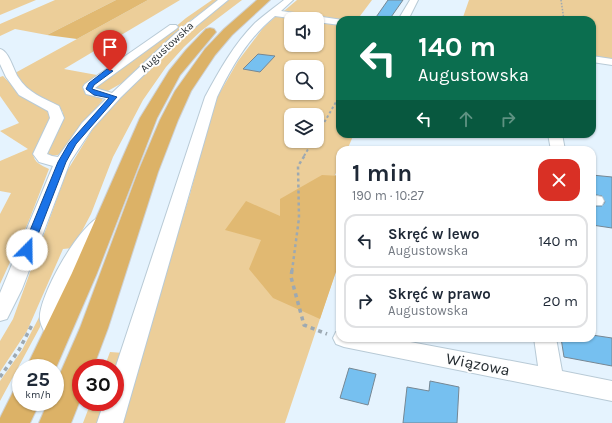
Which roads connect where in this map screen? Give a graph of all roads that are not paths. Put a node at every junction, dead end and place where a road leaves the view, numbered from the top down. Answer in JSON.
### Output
{"nodes":[{"id":1,"x":224,"y":0,"type":"edge"},
{"id":2,"x":250,"y":0,"type":"edge"},
{"id":3,"x":289,"y":0,"type":"edge"},
{"id":4,"x":414,"y":0,"type":"edge"},
{"id":5,"x":268,"y":6,"type":"edge"},
{"id":6,"x":405,"y":16,"type":"edge"},
{"id":7,"x":336,"y":21,"type":"edge"},
{"id":8,"x":173,"y":27,"type":"dead end"},
{"id":9,"x":0,"y":52,"type":"edge"},
{"id":10,"x":596,"y":60,"type":"edge"},
{"id":11,"x":612,"y":62,"type":"edge"},
{"id":12,"x":114,"y":97,"type":"junction"},
{"id":13,"x":62,"y":162,"type":"junction"},
{"id":14,"x":0,"y":313,"type":"edge"},
{"id":15,"x":382,"y":342,"type":"edge"},
{"id":16,"x":546,"y":342,"type":"edge"},
{"id":17,"x":400,"y":344,"type":"edge"},
{"id":18,"x":45,"y":359,"type":"edge"},
{"id":19,"x":551,"y":379,"type":"junction"},
{"id":20,"x":612,"y":391,"type":"edge"},
{"id":21,"x":20,"y":411,"type":"edge"},
{"id":22,"x":14,"y":423,"type":"edge"},
{"id":23,"x":55,"y":423,"type":"edge"},
{"id":24,"x":110,"y":423,"type":"edge"}],
"edges":[{"from":1,"to":12,"type":"street","name":"Augustowska"},
{"from":2,"to":18,"type":"highway"},
{"from":3,"to":5,"type":"street"},
{"from":4,"to":6,"type":"street"},
{"from":5,"to":7,"type":"street"},
{"from":5,"to":23,"type":"highway"},
{"from":5,"to":24,"type":"street"},
{"from":8,"to":12,"type":"street","name":"Augustowska"},
{"from":9,"to":13,"type":"street"},
{"from":10,"to":11,"type":"street"},
{"from":12,"to":13,"type":"street","name":"Augustowska"},
{"from":13,"to":14,"type":"street","name":"Augustowska"},
{"from":15,"to":17,"type":"street","name":"Wiązowa"},
{"from":16,"to":19,"type":"street"},
{"from":17,"to":19,"type":"street","name":"Wiązowa"},
{"from":19,"to":20,"type":"street","name":"Wiązowa"},
{"from":21,"to":22,"type":"highway"}]}
